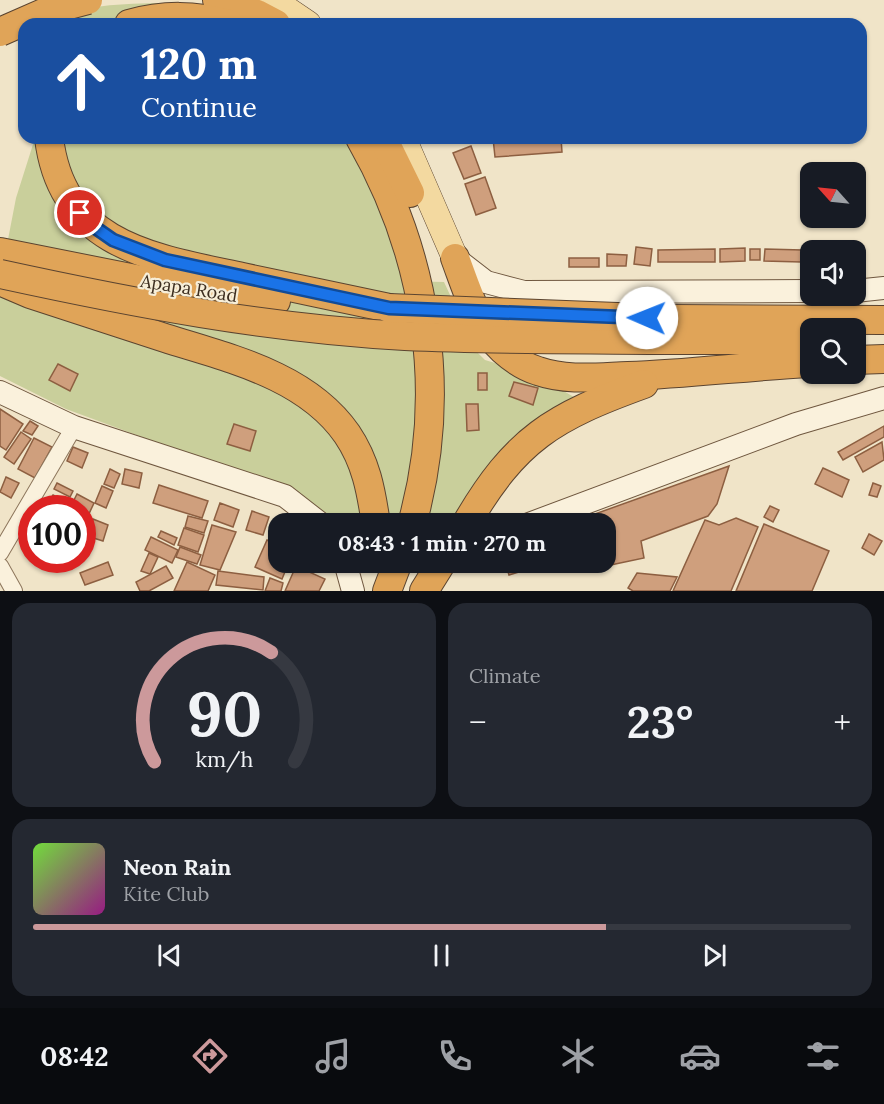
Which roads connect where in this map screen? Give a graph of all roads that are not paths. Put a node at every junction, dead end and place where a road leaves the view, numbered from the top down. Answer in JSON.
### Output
{"nodes":[{"id":1,"x":44,"y":0,"type":"edge"},
{"id":2,"x":88,"y":0,"type":"edge"},
{"id":3,"x":217,"y":0,"type":"edge"},
{"id":4,"x":262,"y":0,"type":"edge"},
{"id":5,"x":32,"y":18,"type":"edge"},
{"id":6,"x":45,"y":18,"type":"edge"},
{"id":7,"x":154,"y":18,"type":"edge"},
{"id":8,"x":203,"y":18,"type":"edge"},
{"id":9,"x":265,"y":18,"type":"edge"},
{"id":10,"x":299,"y":18,"type":"edge"},
{"id":11,"x":18,"y":24,"type":"edge"},
{"id":12,"x":0,"y":32,"type":"edge"},
{"id":13,"x":50,"y":144,"type":"edge"},
{"id":14,"x":363,"y":144,"type":"edge"},
{"id":15,"x":400,"y":152,"type":"edge"},
{"id":16,"x":0,"y":252,"type":"edge"},
{"id":17,"x":455,"y":258,"type":"junction"},
{"id":18,"x":0,"y":274,"type":"edge"},
{"id":19,"x":0,"y":281,"type":"edge"},
{"id":20,"x":884,"y":288,"type":"edge"},
{"id":21,"x":866,"y":290,"type":"edge"},
{"id":22,"x":800,"y":291,"type":"edge"},
{"id":23,"x":389,"y":308,"type":"junction"},
{"id":24,"x":884,"y":320,"type":"edge"},
{"id":25,"x":800,"y":340,"type":"edge"},
{"id":26,"x":866,"y":341,"type":"edge"},
{"id":27,"x":884,"y":342,"type":"edge"},
{"id":28,"x":884,"y":359,"type":"edge"},
{"id":29,"x":866,"y":360,"type":"edge"},
{"id":30,"x":800,"y":364,"type":"edge"},
{"id":31,"x":671,"y":375,"type":"junction"},
{"id":32,"x":0,"y":392,"type":"edge"},
{"id":33,"x":884,"y":398,"type":"edge"},
{"id":34,"x":74,"y":427,"type":"junction"},
{"id":35,"x":307,"y":513,"type":"edge"},
{"id":36,"x":373,"y":513,"type":"edge"},
{"id":37,"x":414,"y":513,"type":"edge"},
{"id":38,"x":431,"y":513,"type":"edge"},
{"id":39,"x":473,"y":513,"type":"edge"},
{"id":40,"x":558,"y":513,"type":"edge"},
{"id":41,"x":0,"y":553,"type":"edge"},
{"id":42,"x":0,"y":566,"type":"edge"},
{"id":43,"x":348,"y":573,"type":"edge"},
{"id":44,"x":376,"y":573,"type":"edge"},
{"id":45,"x":394,"y":573,"type":"edge"},
{"id":46,"x":411,"y":573,"type":"edge"},
{"id":47,"x":435,"y":573,"type":"edge"},
{"id":48,"x":446,"y":573,"type":"edge"},
{"id":49,"x":14,"y":591,"type":"edge"},
{"id":50,"x":353,"y":591,"type":"edge"},
{"id":51,"x":375,"y":591,"type":"edge"},
{"id":52,"x":387,"y":591,"type":"edge"},
{"id":53,"x":405,"y":591,"type":"edge"},
{"id":54,"x":424,"y":591,"type":"edge"},
{"id":55,"x":430,"y":591,"type":"edge"}],
"edges":[{"from":1,"to":6,"type":"highway"},
{"from":2,"to":5,"type":"highway","bridge":true},
{"from":3,"to":9,"type":"highway"},
{"from":4,"to":10,"type":"main road"},
{"from":7,"to":8,"type":"highway"},
{"from":11,"to":12,"type":"highway","bridge":true},
{"from":13,"to":23,"type":"highway"},
{"from":14,"to":37,"type":"highway"},
{"from":15,"to":17,"type":"main road"},
{"from":15,"to":38,"type":"highway"},
{"from":16,"to":23,"type":"highway","name":"Apapa Road"},
{"from":17,"to":22,"type":"street"},
{"from":17,"to":31,"type":"highway"},
{"from":18,"to":25,"type":"highway","name":"Apapa Road","bridge":true},
{"from":19,"to":36,"type":"highway"},
{"from":20,"to":21,"type":"street"},
{"from":23,"to":24,"type":"highway","name":"Apapa Road","bridge":true},
{"from":26,"to":27,"type":"highway"},
{"from":28,"to":29,"type":"highway"},
{"from":30,"to":31,"type":"highway"},
{"from":31,"to":39,"type":"highway"},
{"from":32,"to":34,"type":"street"},
{"from":33,"to":40,"type":"street"},
{"from":34,"to":35,"type":"street"},
{"from":34,"to":41,"type":"street"},
{"from":42,"to":49,"type":"street"},
{"from":43,"to":50,"type":"street"},
{"from":44,"to":51,"type":"highway"},
{"from":45,"to":52,"type":"highway"},
{"from":46,"to":53,"type":"highway"},
{"from":47,"to":54,"type":"highway"},
{"from":48,"to":55,"type":"street"}]}
